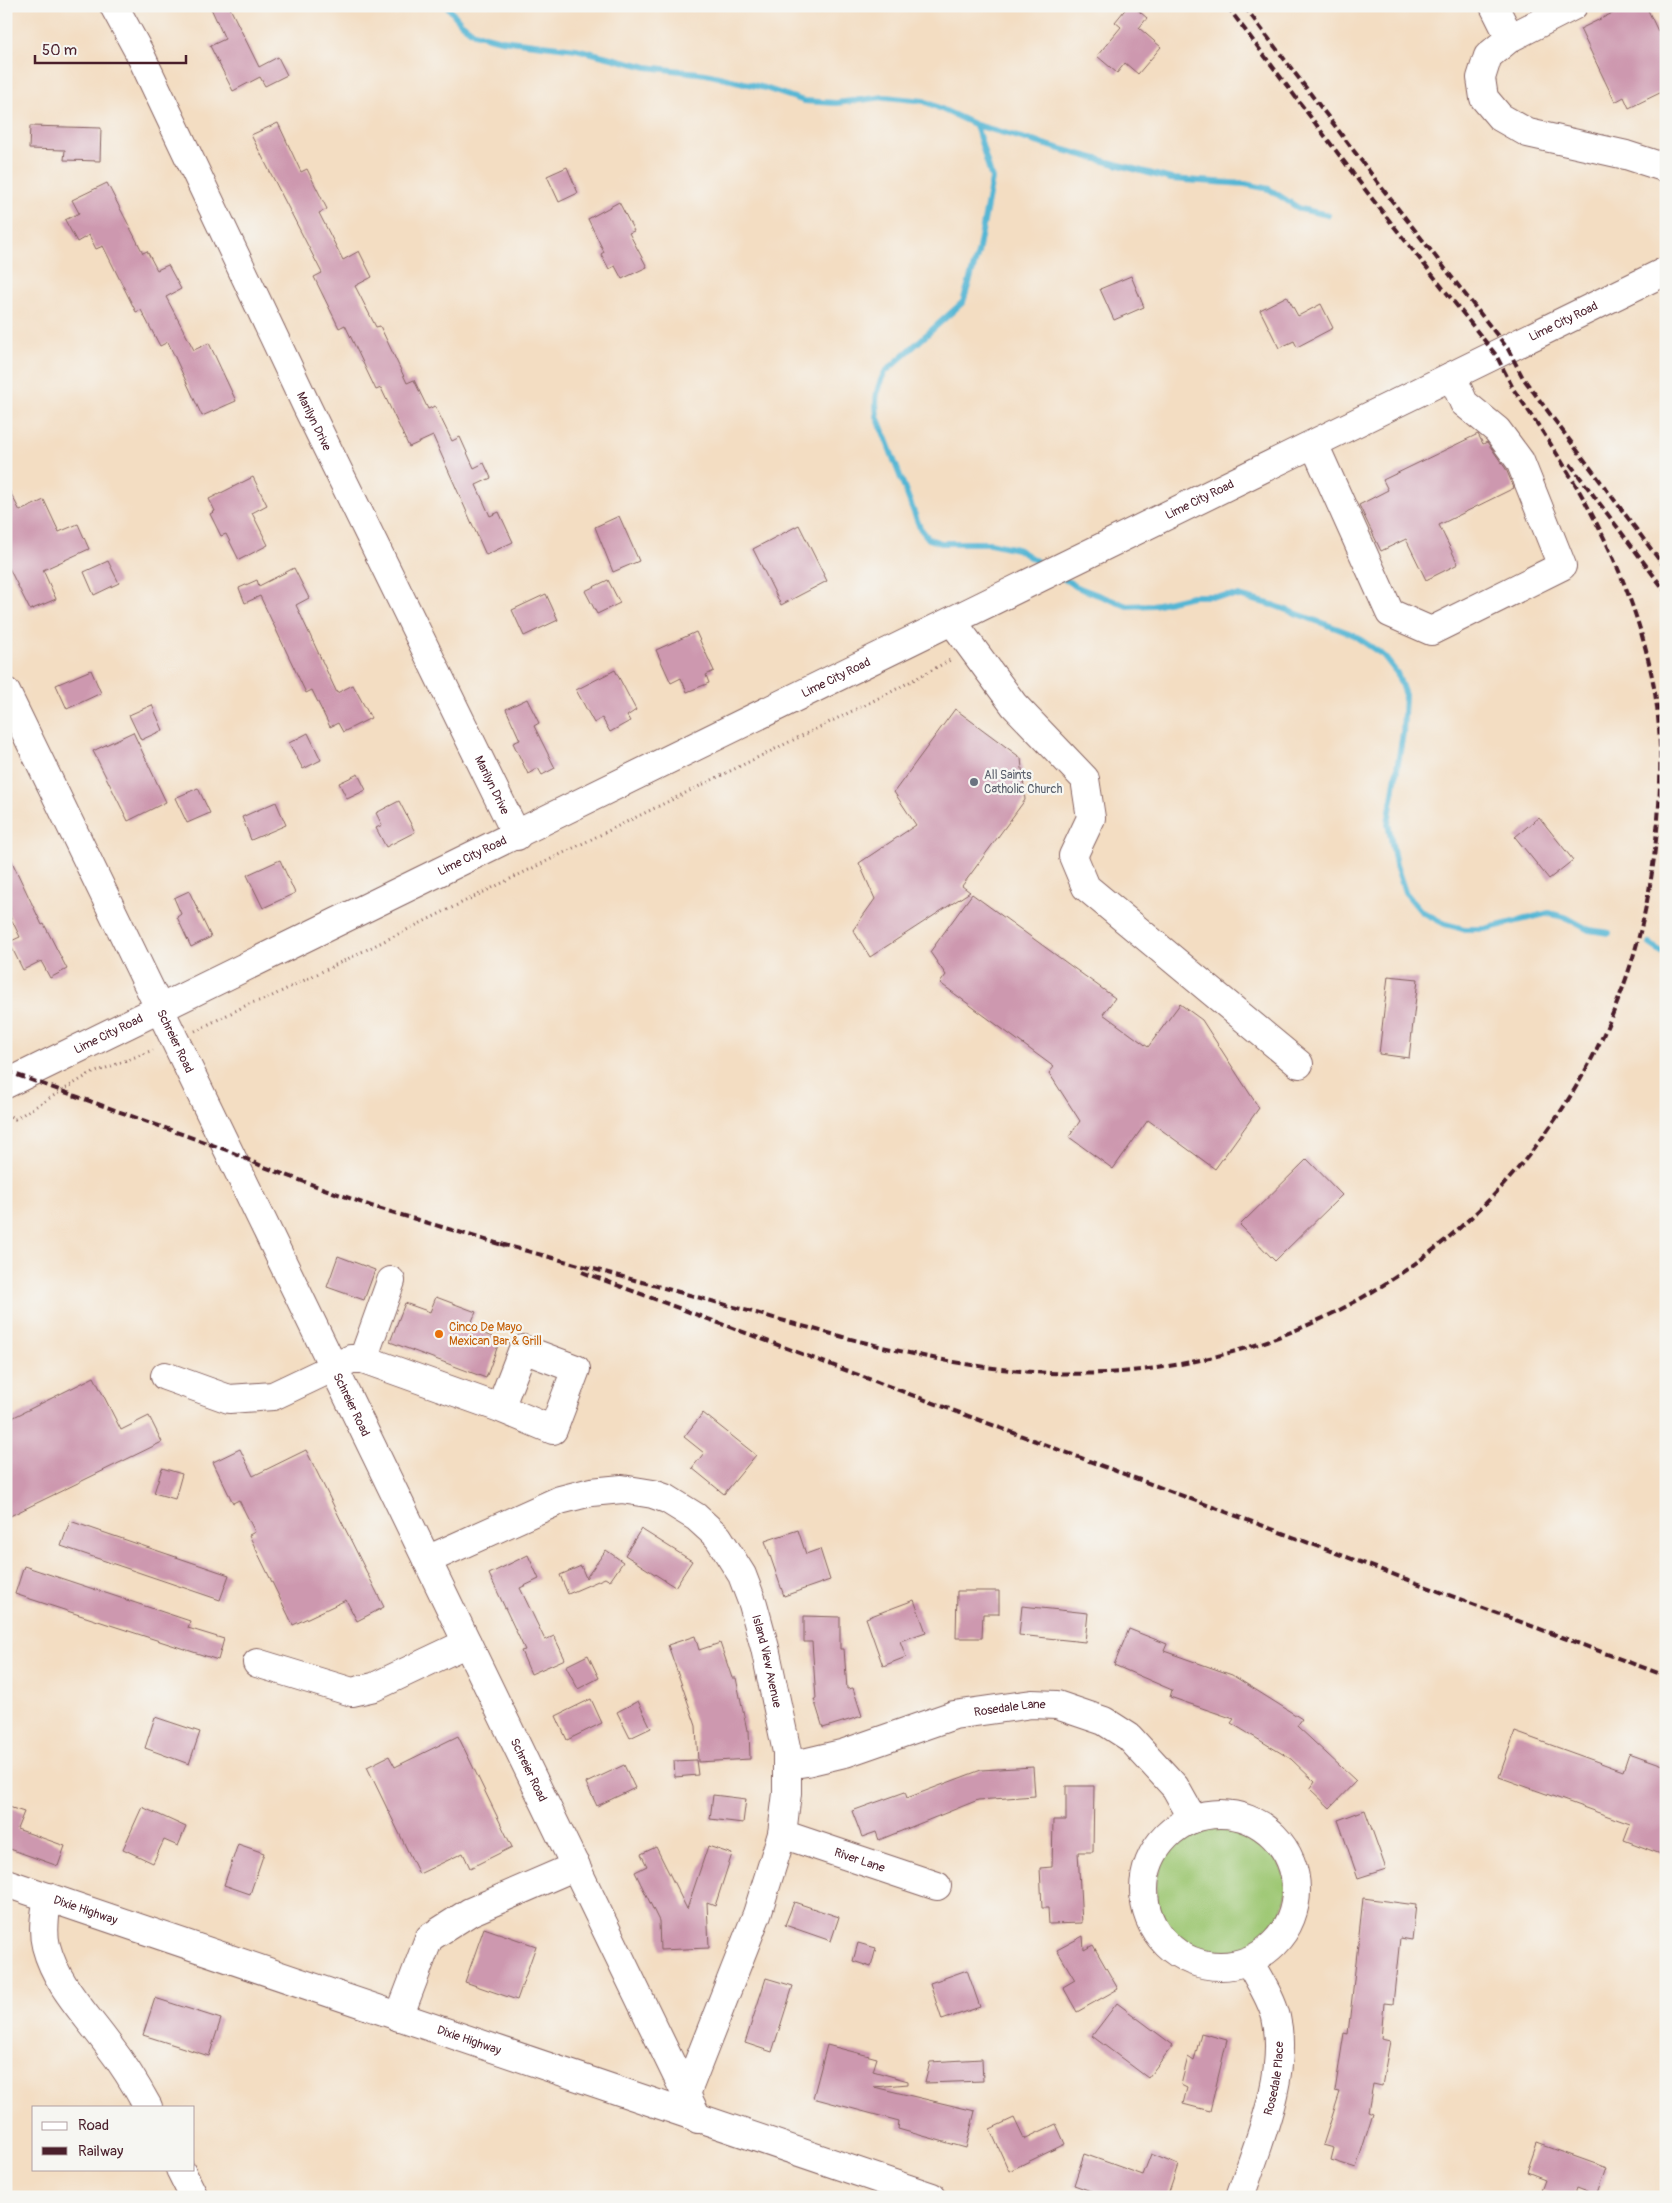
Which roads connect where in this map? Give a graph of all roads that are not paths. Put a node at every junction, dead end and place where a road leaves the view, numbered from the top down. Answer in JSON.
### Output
{"nodes":[{"id":1,"x":114,"y":6,"type":"edge"},
{"id":2,"x":1494,"y":6,"type":"edge"},
{"id":3,"x":1573,"y":6,"type":"edge"},
{"id":4,"x":1510,"y":38,"type":"junction"},
{"id":5,"x":1666,"y":168,"type":"edge"},
{"id":6,"x":1666,"y":271,"type":"edge"},
{"id":7,"x":1452,"y":376,"type":"junction"},
{"id":8,"x":1314,"y":444,"type":"junction"},
{"id":9,"x":952,"y":621,"type":"junction"},
{"id":10,"x":6,"y":692,"type":"edge"},
{"id":11,"x":517,"y":836,"type":"junction"},
{"id":12,"x":160,"y":1008,"type":"junction"},
{"id":13,"x":1299,"y":1064,"type":"dead end"},
{"id":14,"x":6,"y":1084,"type":"edge"},
{"id":15,"x":391,"y":1282,"type":"dead end"},
{"id":16,"x":363,"y":1359,"type":"junction"},
{"id":17,"x":334,"y":1367,"type":"junction"},
{"id":18,"x":165,"y":1376,"type":"dead end"},
{"id":19,"x":500,"y":1408,"type":"dead end"},
{"id":20,"x":428,"y":1560,"type":"junction"},
{"id":21,"x":467,"y":1643,"type":"junction"},
{"id":22,"x":257,"y":1663,"type":"dead end"},
{"id":23,"x":787,"y":1765,"type":"junction"},
{"id":24,"x":1193,"y":1819,"type":"junction"},
{"id":25,"x":782,"y":1834,"type":"junction"},
{"id":26,"x":576,"y":1866,"type":"junction"},
{"id":27,"x":6,"y":1883,"type":"edge"},
{"id":28,"x":937,"y":1886,"type":"dead end"},
{"id":29,"x":48,"y":1897,"type":"junction"},
{"id":30,"x":1249,"y":1961,"type":"junction"},
{"id":31,"x":399,"y":2017,"type":"junction"},
{"id":32,"x":686,"y":2094,"type":"junction"},
{"id":33,"x":147,"y":2106,"type":"edge"},
{"id":34,"x":698,"y":2119,"type":"junction"},
{"id":35,"x":180,"y":2170,"type":"edge"},
{"id":36,"x":194,"y":2197,"type":"edge"},
{"id":37,"x":932,"y":2197,"type":"edge"},
{"id":38,"x":1240,"y":2197,"type":"edge"}],
"edges":[{"from":1,"to":11,"type":"street","name":"Marilyn Drive"},
{"from":2,"to":4,"type":"street"},
{"from":3,"to":4,"type":"street"},
{"from":4,"to":5,"type":"street"},
{"from":6,"to":7,"type":"street","name":"Lime City Road"},
{"from":7,"to":8,"type":"street","name":"Lime City Road"},
{"from":7,"to":8,"type":"street"},
{"from":8,"to":9,"type":"street","name":"Lime City Road"},
{"from":9,"to":11,"type":"street","name":"Lime City Road"},
{"from":9,"to":13,"type":"street"},
{"from":10,"to":12,"type":"street","name":"Schreier Road"},
{"from":11,"to":12,"type":"street","name":"Lime City Road"},
{"from":12,"to":14,"type":"street","name":"Lime City Road"},
{"from":12,"to":17,"type":"street","name":"Schreier Road"},
{"from":15,"to":16,"type":"street"},
{"from":16,"to":17,"type":"street"},
{"from":16,"to":19,"type":"street"},
{"from":17,"to":18,"type":"street"},
{"from":17,"to":20,"type":"street","name":"Schreier Road"},
{"from":20,"to":21,"type":"street","name":"Schreier Road"},
{"from":20,"to":23,"type":"street","name":"Island View Avenue"},
{"from":21,"to":22,"type":"street"},
{"from":21,"to":26,"type":"street","name":"Schreier Road"},
{"from":23,"to":24,"type":"street","name":"Rosedale Lane"},
{"from":23,"to":25,"type":"street","name":"Island View Avenue"},
{"from":24,"to":30,"type":"street"},
{"from":24,"to":30,"type":"street"},
{"from":25,"to":28,"type":"street","name":"River Lane"},
{"from":25,"to":32,"type":"street","name":"Island View Avenue"},
{"from":26,"to":31,"type":"street"},
{"from":26,"to":32,"type":"street","name":"Schreier Road"},
{"from":27,"to":29,"type":"street","name":"Dixie Highway"},
{"from":29,"to":31,"type":"street","name":"Dixie Highway"},
{"from":29,"to":33,"type":"street"},
{"from":30,"to":38,"type":"street","name":"Rosedale Place"},
{"from":31,"to":34,"type":"street","name":"Dixie Highway"},
{"from":32,"to":34,"type":"street","name":"Schreier Road"},
{"from":34,"to":37,"type":"street","name":"Dixie Highway"},
{"from":35,"to":36,"type":"street"}]}
